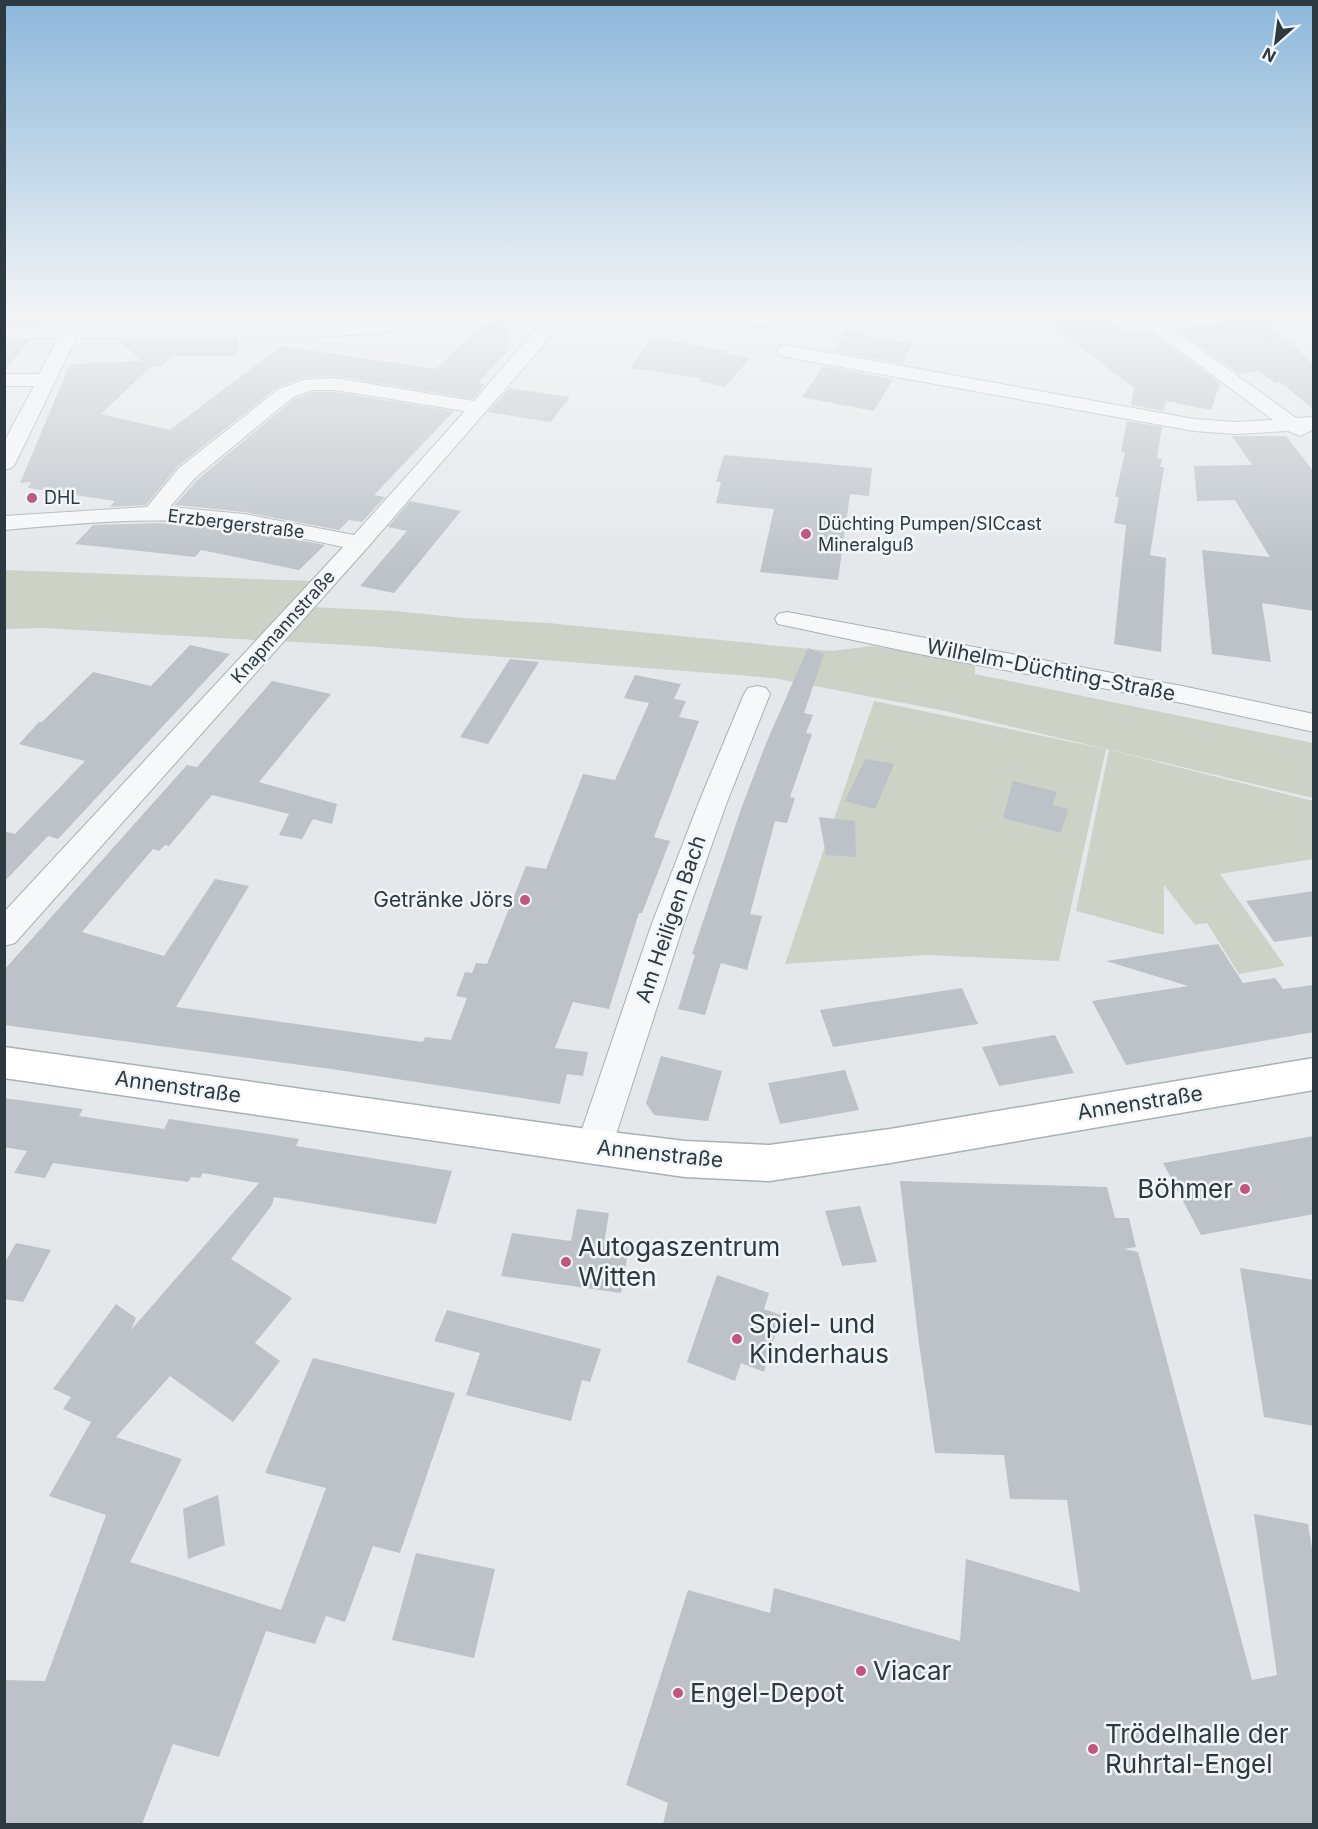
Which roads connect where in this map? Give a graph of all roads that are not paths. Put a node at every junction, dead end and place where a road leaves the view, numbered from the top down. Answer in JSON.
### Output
{"nodes":[{"id":1,"x":35,"y":401,"type":"edge"},
{"id":2,"x":276,"y":401,"type":"edge"},
{"id":3,"x":442,"y":401,"type":"edge"},
{"id":4,"x":482,"y":401,"type":"edge"},
{"id":5,"x":1061,"y":401,"type":"edge"},
{"id":6,"x":1270,"y":401,"type":"edge"},
{"id":7,"x":477,"y":407,"type":"junction"},
{"id":8,"x":1304,"y":424,"type":"edge"},
{"id":9,"x":1314,"y":443,"type":"edge"},
{"id":10,"x":4,"y":464,"type":"edge"},
{"id":11,"x":153,"y":514,"type":"junction"},
{"id":12,"x":4,"y":523,"type":"edge"},
{"id":13,"x":359,"y":543,"type":"junction"},
{"id":14,"x":787,"y":619,"type":"dead end"},
{"id":15,"x":757,"y":694,"type":"dead end"},
{"id":16,"x":1314,"y":723,"type":"edge"},
{"id":17,"x":4,"y":934,"type":"edge"},
{"id":18,"x":4,"y":1062,"type":"edge"},
{"id":19,"x":1314,"y":1074,"type":"edge"},
{"id":20,"x":594,"y":1147,"type":"junction"}],
"edges":[{"from":1,"to":10,"type":"street"},
{"from":2,"to":11,"type":"street"},
{"from":3,"to":7,"type":"street"},
{"from":4,"to":7,"type":"street","name":"Knapmannstraße"},
{"from":5,"to":8,"type":"street"},
{"from":6,"to":8,"type":"street"},
{"from":7,"to":13,"type":"street","name":"Knapmannstraße"},
{"from":8,"to":9,"type":"street"},
{"from":11,"to":12,"type":"street","name":"Erzbergerstraße"},
{"from":11,"to":13,"type":"street","name":"Erzbergerstraße"},
{"from":13,"to":17,"type":"street","name":"Knapmannstraße"},
{"from":14,"to":16,"type":"street","name":"Wilhelm-Düchting-Straße"},
{"from":15,"to":20,"type":"street","name":"Am Heiligen Bach"},
{"from":18,"to":20,"type":"street","name":"Annenstraße"},
{"from":19,"to":20,"type":"street","name":"Annenstraße"}]}
